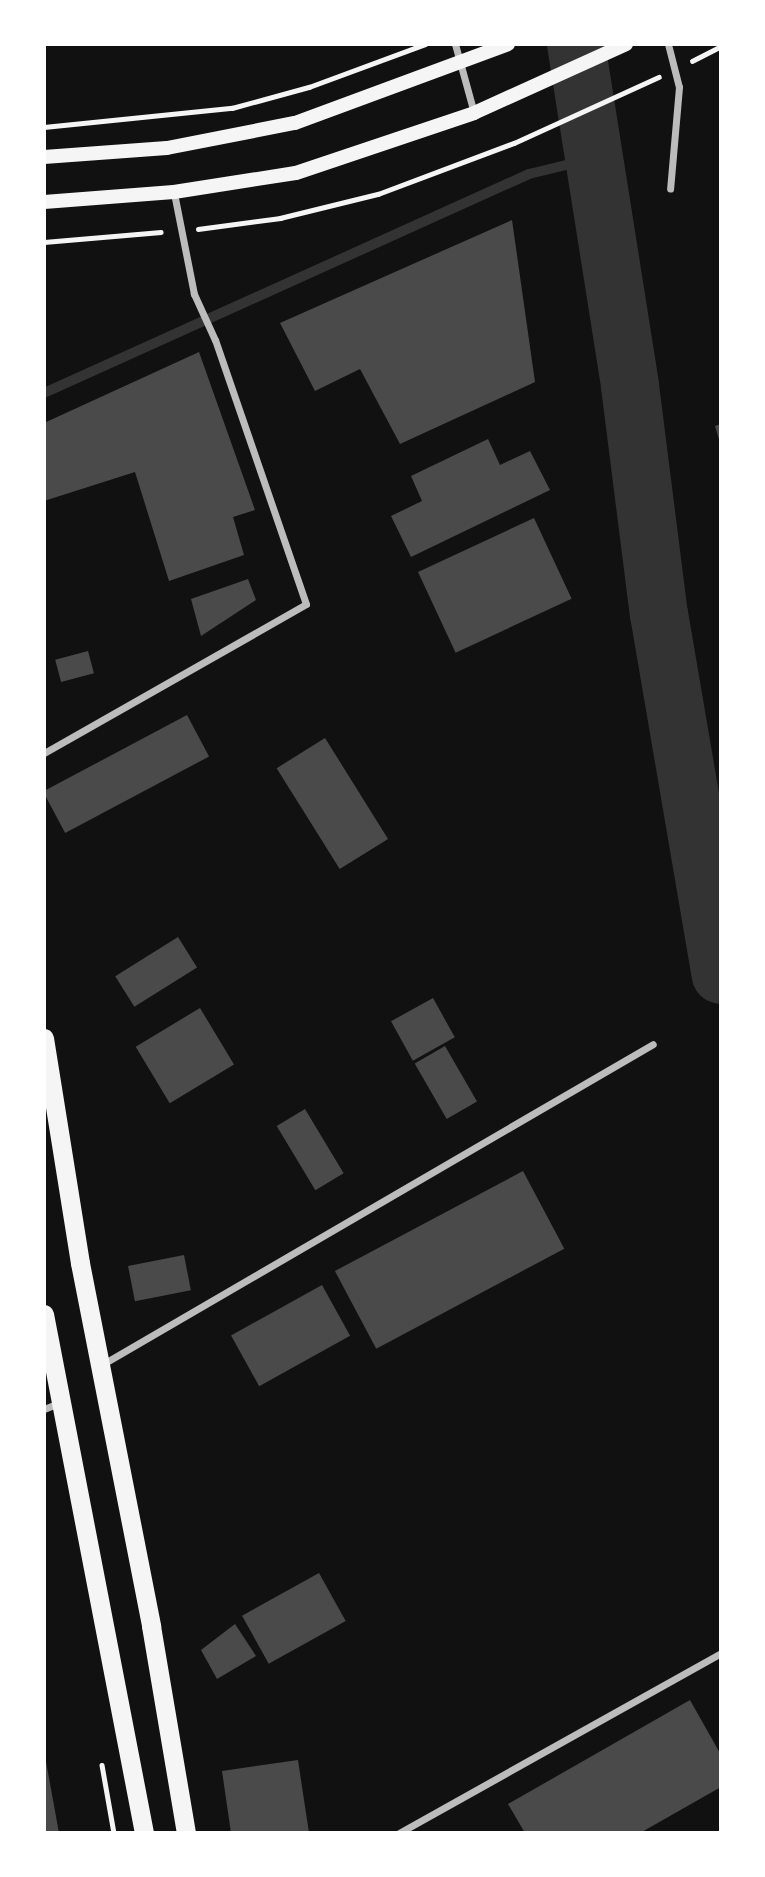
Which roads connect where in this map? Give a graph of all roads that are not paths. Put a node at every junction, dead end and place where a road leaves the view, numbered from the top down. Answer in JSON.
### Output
{"nodes":[{"id":1,"x":455,"y":44,"type":"edge"},
{"id":2,"x":626,"y":44,"type":"edge"},
{"id":3,"x":668,"y":44,"type":"edge"},
{"id":4,"x":502,"y":46,"type":"edge"},
{"id":5,"x":460,"y":64,"type":"junction"},
{"id":6,"x":474,"y":113,"type":"junction"},
{"id":7,"x":44,"y":157,"type":"edge"},
{"id":8,"x":670,"y":189,"type":"dead end"},
{"id":9,"x":174,"y":192,"type":"junction"},
{"id":10,"x":44,"y":202,"type":"edge"},
{"id":11,"x":44,"y":753,"type":"edge"},
{"id":12,"x":44,"y":1038,"type":"edge"},
{"id":13,"x":653,"y":1044,"type":"dead end"},
{"id":14,"x":44,"y":1314,"type":"edge"},
{"id":15,"x":100,"y":1366,"type":"junction"},
{"id":16,"x":52,"y":1406,"type":"edge"},
{"id":17,"x":721,"y":1653,"type":"edge"},
{"id":18,"x":144,"y":1833,"type":"edge"},
{"id":19,"x":186,"y":1833,"type":"edge"},
{"id":20,"x":399,"y":1833,"type":"edge"}],
"edges":[{"from":1,"to":5,"type":"street"},
{"from":2,"to":6,"type":"main road"},
{"from":3,"to":8,"type":"street"},
{"from":4,"to":5,"type":"main road"},
{"from":5,"to":6,"type":"street"},
{"from":5,"to":7,"type":"main road"},
{"from":6,"to":9,"type":"main road"},
{"from":9,"to":10,"type":"main road"},
{"from":9,"to":11,"type":"street"},
{"from":12,"to":15,"type":"highway"},
{"from":13,"to":15,"type":"street"},
{"from":14,"to":16,"type":"highway"},
{"from":15,"to":19,"type":"highway"},
{"from":16,"to":18,"type":"highway"},
{"from":17,"to":20,"type":"street"}]}
